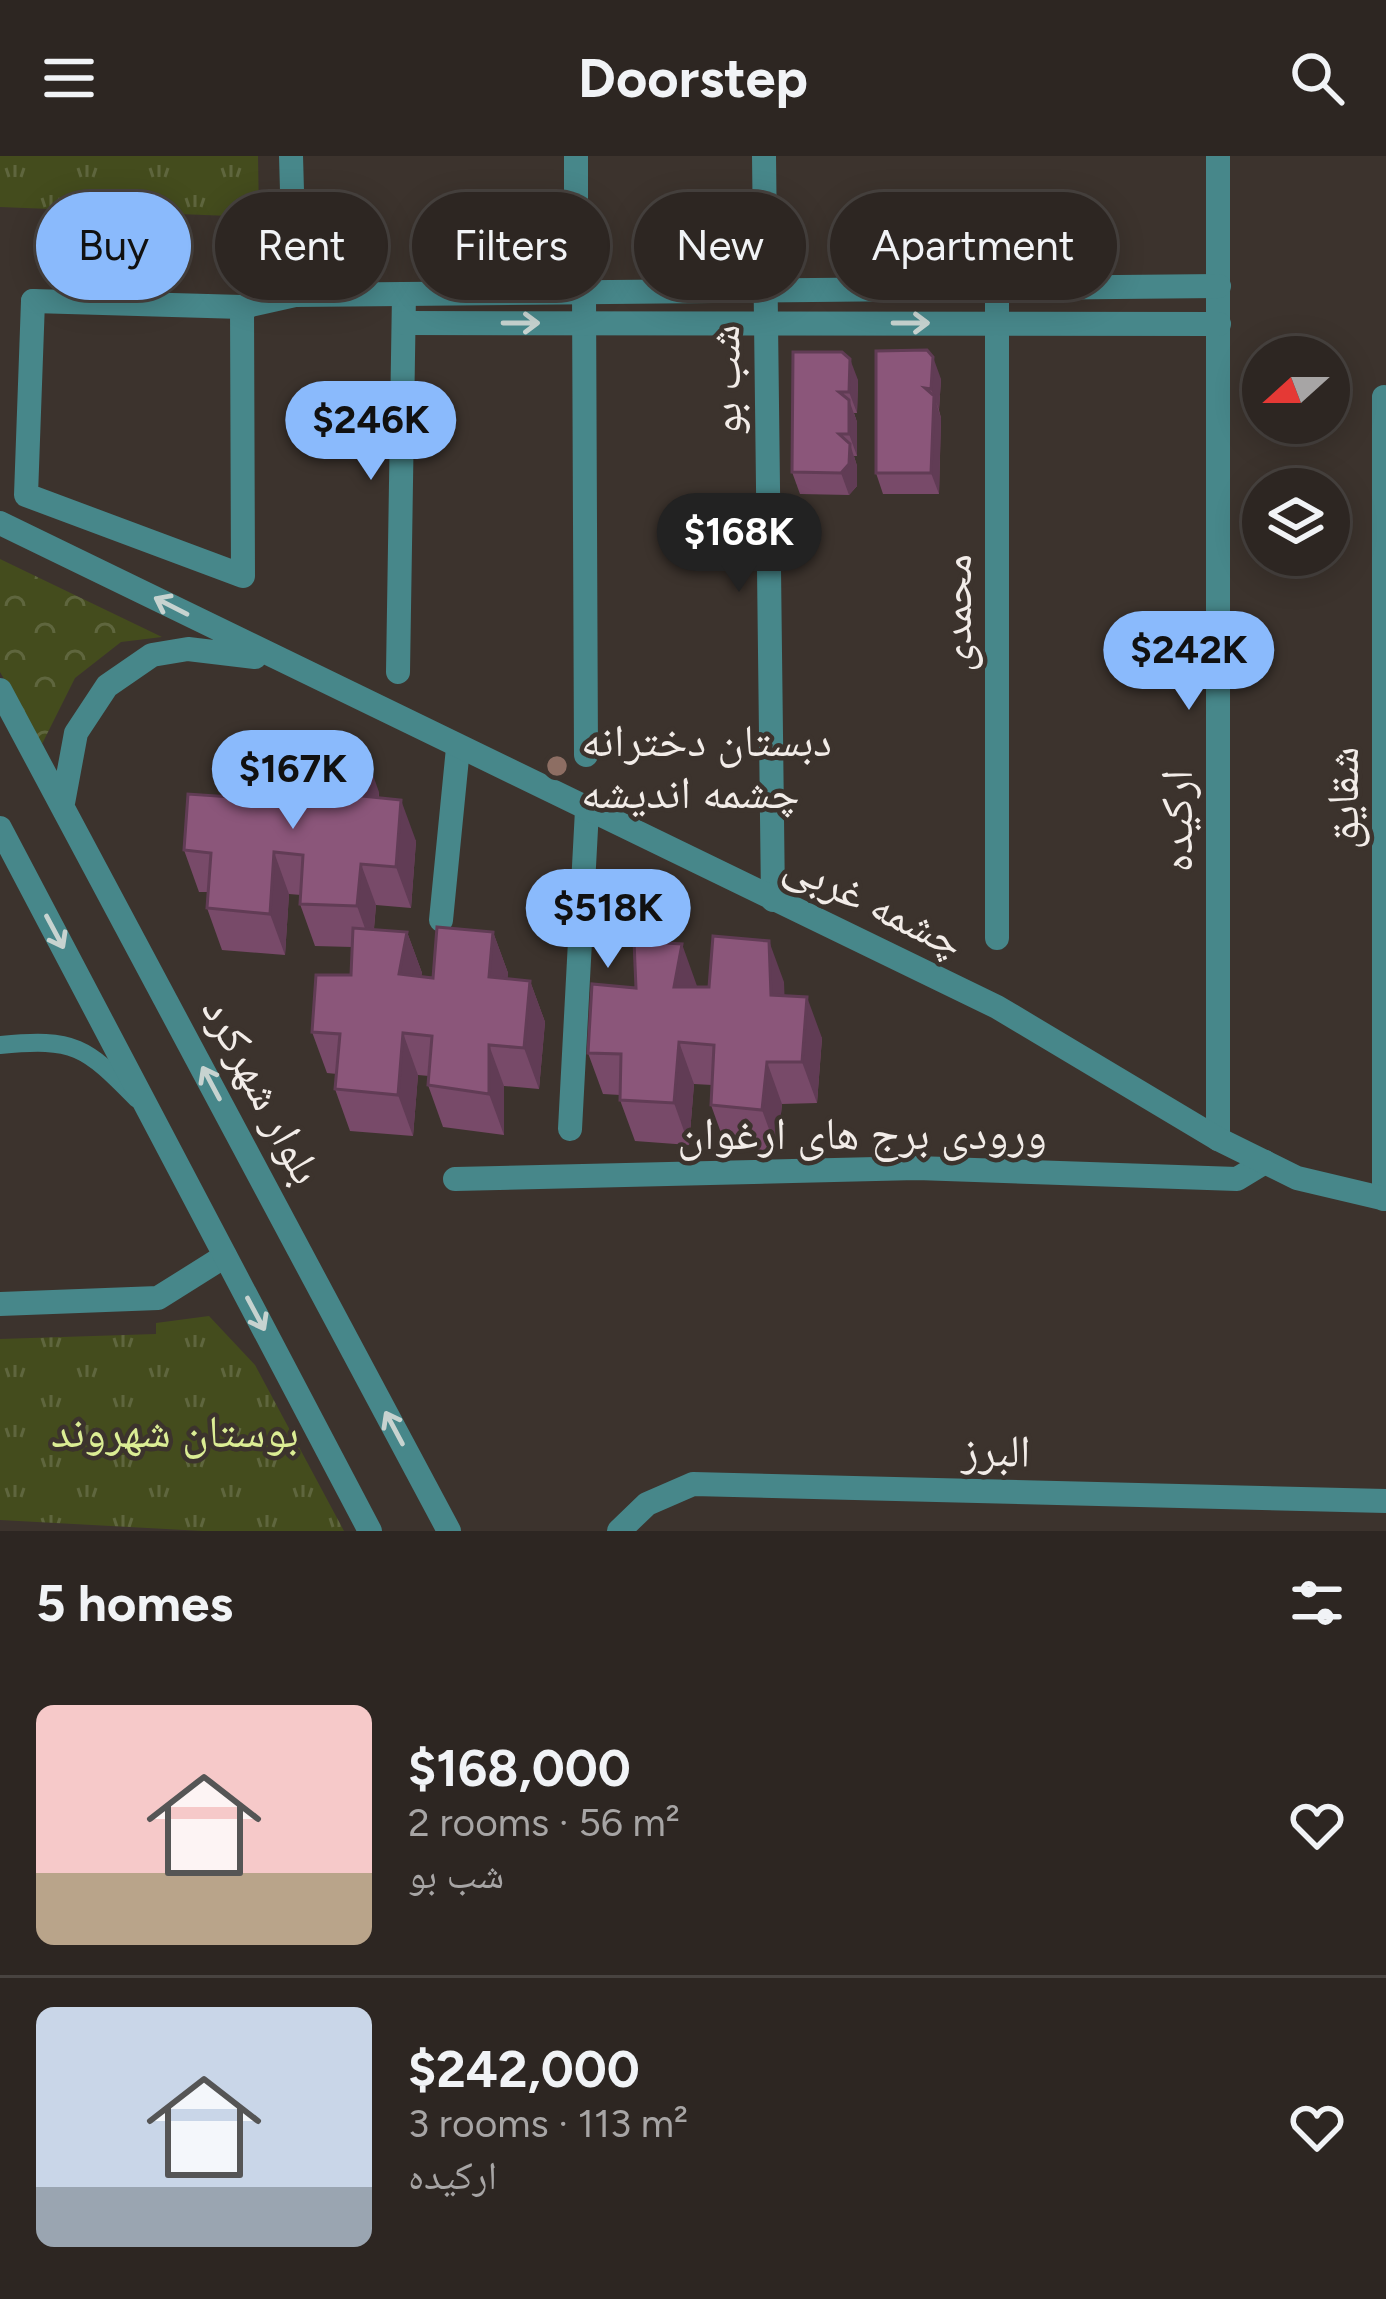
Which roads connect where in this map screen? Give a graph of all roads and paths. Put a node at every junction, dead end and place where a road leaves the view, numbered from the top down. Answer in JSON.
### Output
{"nodes":[{"id":1,"x":291,"y":156,"type":"edge"},
{"id":2,"x":576,"y":156,"type":"edge"},
{"id":3,"x":764,"y":156,"type":"edge"},
{"id":4,"x":1218,"y":156,"type":"edge"},
{"id":5,"x":292,"y":192,"type":"edge"},
{"id":6,"x":576,"y":192,"type":"edge"},
{"id":7,"x":764,"y":192,"type":"edge"},
{"id":8,"x":1219,"y":286,"type":"junction"},
{"id":9,"x":1117,"y":287,"type":"edge"},
{"id":10,"x":388,"y":294,"type":"edge"},
{"id":11,"x":404,"y":294,"type":"junction"},
{"id":12,"x":412,"y":294,"type":"edge"},
{"id":13,"x":273,"y":300,"type":"edge"},
{"id":14,"x":584,"y":300,"type":"edge"},
{"id":15,"x":765,"y":300,"type":"edge"},
{"id":16,"x":997,"y":300,"type":"edge"},
{"id":17,"x":242,"y":307,"type":"junction"},
{"id":18,"x":404,"y":322,"type":"junction"},
{"id":19,"x":584,"y":323,"type":"junction"},
{"id":20,"x":765,"y":323,"type":"junction"},
{"id":21,"x":998,"y":324,"type":"junction"},
{"id":22,"x":1220,"y":324,"type":"junction"},
{"id":23,"x":1384,"y":397,"type":"edge"},
{"id":24,"x":0,"y":523,"type":"edge"},
{"id":25,"x":275,"y":660,"type":"junction"},
{"id":26,"x":398,"y":672,"type":"dead end"},
{"id":27,"x":0,"y":690,"type":"edge"},
{"id":28,"x":458,"y":748,"type":"junction"},
{"id":29,"x":586,"y":755,"type":"dead end"},
{"id":30,"x":63,"y":802,"type":"junction"},
{"id":31,"x":586,"y":810,"type":"junction"},
{"id":32,"x":0,"y":828,"type":"edge"},
{"id":33,"x":773,"y":900,"type":"junction"},
{"id":34,"x":441,"y":920,"type":"dead end"},
{"id":35,"x":997,"y":938,"type":"dead end"},
{"id":36,"x":0,"y":1046,"type":"edge"},
{"id":37,"x":149,"y":1112,"type":"junction"},
{"id":38,"x":570,"y":1130,"type":"dead end"},
{"id":39,"x":1218,"y":1139,"type":"junction"},
{"id":40,"x":1264,"y":1162,"type":"junction"},
{"id":41,"x":455,"y":1179,"type":"dead end"},
{"id":42,"x":1385,"y":1199,"type":"edge"},
{"id":43,"x":225,"y":1256,"type":"junction"},
{"id":44,"x":0,"y":1304,"type":"edge"},
{"id":45,"x":1386,"y":1501,"type":"edge"},
{"id":46,"x":370,"y":1531,"type":"edge"},
{"id":47,"x":448,"y":1531,"type":"edge"},
{"id":48,"x":619,"y":1531,"type":"edge"}],
"edges":[{"from":1,"to":5,"type":"street"},
{"from":2,"to":6,"type":"street"},
{"from":3,"to":7,"type":"street","name":"شب بو"},
{"from":4,"to":8,"type":"street","name":"ارکیده"},
{"from":8,"to":9,"type":"street"},
{"from":8,"to":22,"type":"street","name":"ارکیده"},
{"from":10,"to":11,"type":"street"},
{"from":11,"to":12,"type":"street"},
{"from":11,"to":18,"type":"street"},
{"from":13,"to":17,"type":"street"},
{"from":14,"to":19,"type":"street"},
{"from":15,"to":20,"type":"street","name":"شب بو"},
{"from":16,"to":21,"type":"street","name":"محمدی"},
{"from":17,"to":17,"type":"street"},
{"from":18,"to":19,"type":"street","one_way":true},
{"from":18,"to":26,"type":"street"},
{"from":19,"to":20,"type":"street"},
{"from":19,"to":29,"type":"street"},
{"from":20,"to":21,"type":"street","one_way":true},
{"from":20,"to":33,"type":"street","name":"شب بو"},
{"from":21,"to":22,"type":"street"},
{"from":21,"to":35,"type":"street","name":"محمدی"},
{"from":22,"to":39,"type":"street","name":"ارکیده"},
{"from":23,"to":42,"type":"street","name":"شقایق"},
{"from":25,"to":24,"type":"street","name":"چشمه غربی","one_way":true},
{"from":25,"to":28,"type":"street","name":"چشمه غربی"},
{"from":25,"to":30,"type":"street"},
{"from":27,"to":30,"type":"street","name":"بلوار شهرکرد"},
{"from":28,"to":31,"type":"street","name":"چشمه غربی"},
{"from":28,"to":34,"type":"street"},
{"from":47,"to":30,"type":"street","name":"بلوار شهرکرد","one_way":true},
{"from":31,"to":33,"type":"street","name":"چشمه غربی"},
{"from":31,"to":38,"type":"street"},
{"from":32,"to":37,"type":"street","one_way":true},
{"from":33,"to":39,"type":"street","name":"چشمه غربی"},
{"from":36,"to":37,"type":"lane"},
{"from":37,"to":43,"type":"street"},
{"from":39,"to":40,"type":"street","name":"چشمه غربی"},
{"from":40,"to":41,"type":"street","name":"ورودی برج های ارغوان"},
{"from":40,"to":42,"type":"street","name":"چشمه غربی"},
{"from":43,"to":44,"type":"street"},
{"from":43,"to":46,"type":"street","one_way":true},
{"from":45,"to":48,"type":"street","name":"البرز"}]}
